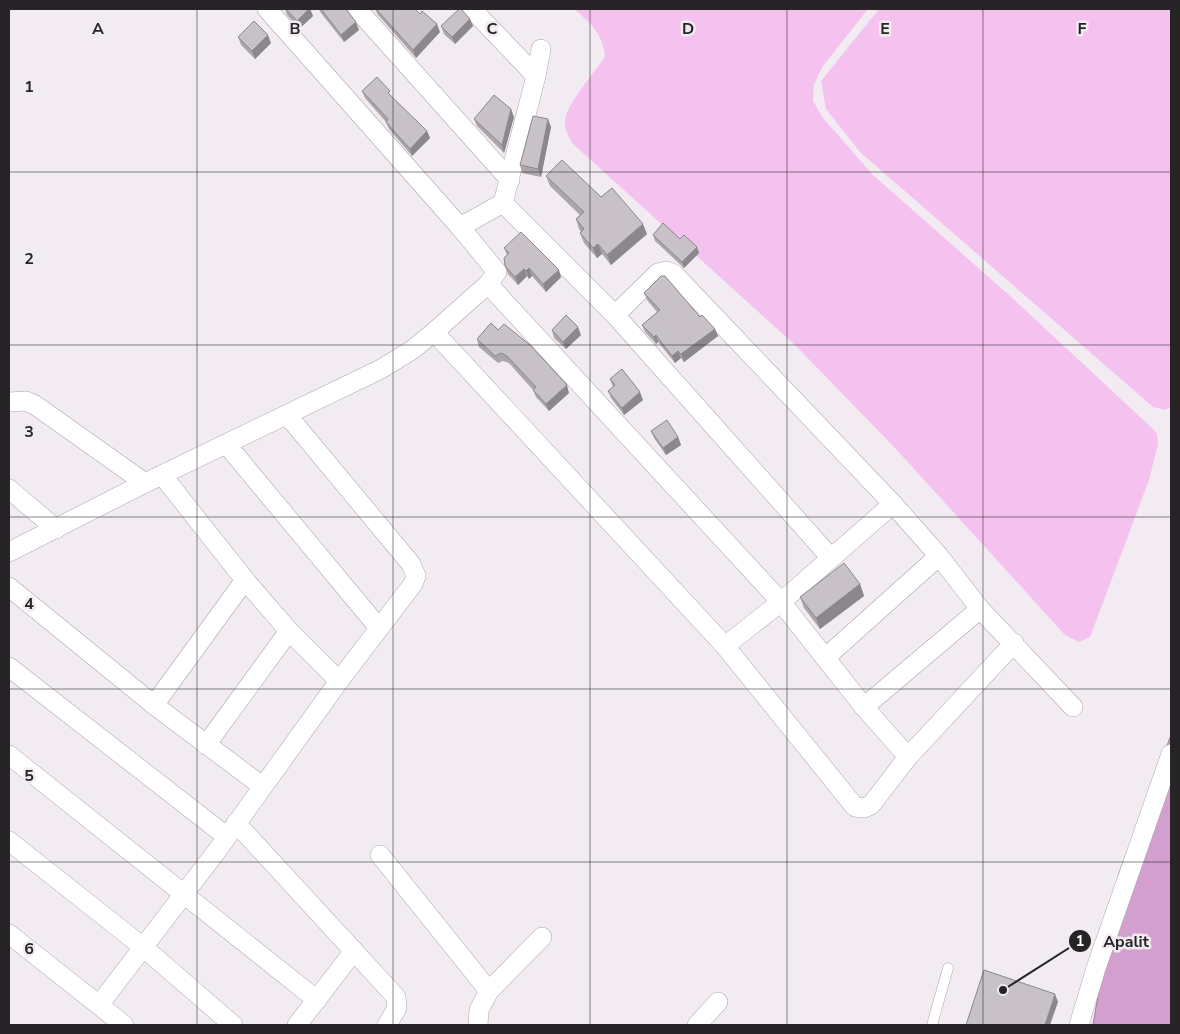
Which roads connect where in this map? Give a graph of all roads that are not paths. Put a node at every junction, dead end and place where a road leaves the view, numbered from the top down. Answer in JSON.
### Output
{"nodes":[{"id":1,"x":267,"y":9,"type":"edge"},
{"id":2,"x":357,"y":9,"type":"edge"},
{"id":3,"x":472,"y":9,"type":"edge"},
{"id":4,"x":541,"y":49,"type":"dead end"},
{"id":5,"x":536,"y":76,"type":"junction"},
{"id":6,"x":510,"y":180,"type":"junction"},
{"id":7,"x":504,"y":203,"type":"junction"},
{"id":8,"x":460,"y":227,"type":"junction"},
{"id":9,"x":488,"y":284,"type":"junction"},
{"id":10,"x":615,"y":315,"type":"junction"},
{"id":11,"x":434,"y":332,"type":"junction"},
{"id":12,"x":9,"y":402,"type":"edge"},
{"id":13,"x":288,"y":416,"type":"junction"},
{"id":14,"x":227,"y":445,"type":"junction"},
{"id":15,"x":162,"y":475,"type":"junction"},
{"id":16,"x":145,"y":483,"type":"junction"},
{"id":17,"x":9,"y":489,"type":"edge"},
{"id":18,"x":893,"y":504,"type":"junction"},
{"id":19,"x":56,"y":529,"type":"junction"},
{"id":20,"x":9,"y":552,"type":"edge"},
{"id":21,"x":939,"y":556,"type":"junction"},
{"id":22,"x":831,"y":558,"type":"junction"},
{"id":23,"x":245,"y":580,"type":"junction"},
{"id":24,"x":9,"y":587,"type":"edge"},
{"id":25,"x":781,"y":602,"type":"junction"},
{"id":26,"x":980,"y":609,"type":"junction"},
{"id":27,"x":379,"y":628,"type":"junction"},
{"id":28,"x":289,"y":632,"type":"junction"},
{"id":29,"x":1014,"y":644,"type":"junction"},
{"id":30,"x":725,"y":646,"type":"junction"},
{"id":31,"x":825,"y":658,"type":"junction"},
{"id":32,"x":9,"y":667,"type":"edge"},
{"id":33,"x":339,"y":681,"type":"junction"},
{"id":34,"x":154,"y":705,"type":"junction"},
{"id":35,"x":864,"y":707,"type":"junction"},
{"id":36,"x":1073,"y":707,"type":"dead end"},
{"id":37,"x":206,"y":745,"type":"junction"},
{"id":38,"x":1171,"y":754,"type":"edge"},
{"id":39,"x":9,"y":755,"type":"edge"},
{"id":40,"x":908,"y":757,"type":"junction"},
{"id":41,"x":262,"y":786,"type":"junction"},
{"id":42,"x":231,"y":830,"type":"junction"},
{"id":43,"x":9,"y":841,"type":"edge"},
{"id":44,"x":380,"y":855,"type":"dead end"},
{"id":45,"x":183,"y":894,"type":"junction"},
{"id":46,"x":9,"y":934,"type":"edge"},
{"id":47,"x":542,"y":938,"type":"dead end"},
{"id":48,"x":143,"y":946,"type":"junction"},
{"id":49,"x":354,"y":951,"type":"junction"},
{"id":50,"x":948,"y":968,"type":"dead end"},
{"id":51,"x":489,"y":991,"type":"junction"},
{"id":52,"x":317,"y":1000,"type":"junction"},
{"id":53,"x":718,"y":1002,"type":"dead end"},
{"id":54,"x":99,"y":1005,"type":"junction"},
{"id":55,"x":124,"y":1025,"type":"edge"},
{"id":56,"x":233,"y":1025,"type":"edge"},
{"id":57,"x":296,"y":1025,"type":"edge"},
{"id":58,"x":387,"y":1025,"type":"edge"},
{"id":59,"x":478,"y":1025,"type":"edge"},
{"id":60,"x":697,"y":1025,"type":"edge"},
{"id":61,"x":932,"y":1025,"type":"edge"},
{"id":62,"x":1078,"y":1025,"type":"edge"}],
"edges":[{"from":1,"to":8,"type":"street"},
{"from":2,"to":6,"type":"street"},
{"from":3,"to":5,"type":"street"},
{"from":4,"to":5,"type":"street"},
{"from":5,"to":6,"type":"street"},
{"from":6,"to":7,"type":"street"},
{"from":7,"to":8,"type":"street"},
{"from":7,"to":10,"type":"street"},
{"from":8,"to":9,"type":"street"},
{"from":9,"to":11,"type":"street"},
{"from":9,"to":25,"type":"street"},
{"from":10,"to":18,"type":"street"},
{"from":10,"to":22,"type":"street"},
{"from":11,"to":13,"type":"street"},
{"from":11,"to":30,"type":"street"},
{"from":12,"to":16,"type":"street"},
{"from":13,"to":14,"type":"street"},
{"from":13,"to":27,"type":"street"},
{"from":14,"to":15,"type":"street"},
{"from":14,"to":27,"type":"street"},
{"from":15,"to":16,"type":"street"},
{"from":15,"to":23,"type":"street"},
{"from":16,"to":19,"type":"street"},
{"from":17,"to":19,"type":"street"},
{"from":18,"to":21,"type":"street"},
{"from":18,"to":22,"type":"street"},
{"from":19,"to":20,"type":"street"},
{"from":21,"to":26,"type":"street"},
{"from":21,"to":31,"type":"street"},
{"from":22,"to":25,"type":"street"},
{"from":23,"to":28,"type":"street"},
{"from":23,"to":34,"type":"street"},
{"from":24,"to":34,"type":"street"},
{"from":25,"to":30,"type":"street"},
{"from":25,"to":31,"type":"street"},
{"from":26,"to":29,"type":"street"},
{"from":26,"to":35,"type":"street"},
{"from":27,"to":33,"type":"street"},
{"from":28,"to":33,"type":"street"},
{"from":28,"to":37,"type":"street"},
{"from":29,"to":36,"type":"street"},
{"from":29,"to":40,"type":"street"},
{"from":30,"to":40,"type":"street"},
{"from":31,"to":35,"type":"street"},
{"from":32,"to":42,"type":"street"},
{"from":33,"to":41,"type":"street"},
{"from":34,"to":37,"type":"street"},
{"from":35,"to":40,"type":"street"},
{"from":37,"to":41,"type":"street"},
{"from":38,"to":62,"type":"street"},
{"from":39,"to":45,"type":"street"},
{"from":41,"to":42,"type":"street"},
{"from":42,"to":45,"type":"street"},
{"from":42,"to":49,"type":"street"},
{"from":43,"to":48,"type":"street"},
{"from":44,"to":51,"type":"street"},
{"from":45,"to":48,"type":"street"},
{"from":45,"to":52,"type":"street"},
{"from":46,"to":54,"type":"street"},
{"from":47,"to":51,"type":"street"},
{"from":48,"to":54,"type":"street"},
{"from":48,"to":56,"type":"street"},
{"from":49,"to":52,"type":"street"},
{"from":49,"to":58,"type":"street"},
{"from":50,"to":61,"type":"lane"},
{"from":51,"to":59,"type":"street"},
{"from":52,"to":57,"type":"street"},
{"from":53,"to":60,"type":"street"},
{"from":54,"to":55,"type":"street"}]}
